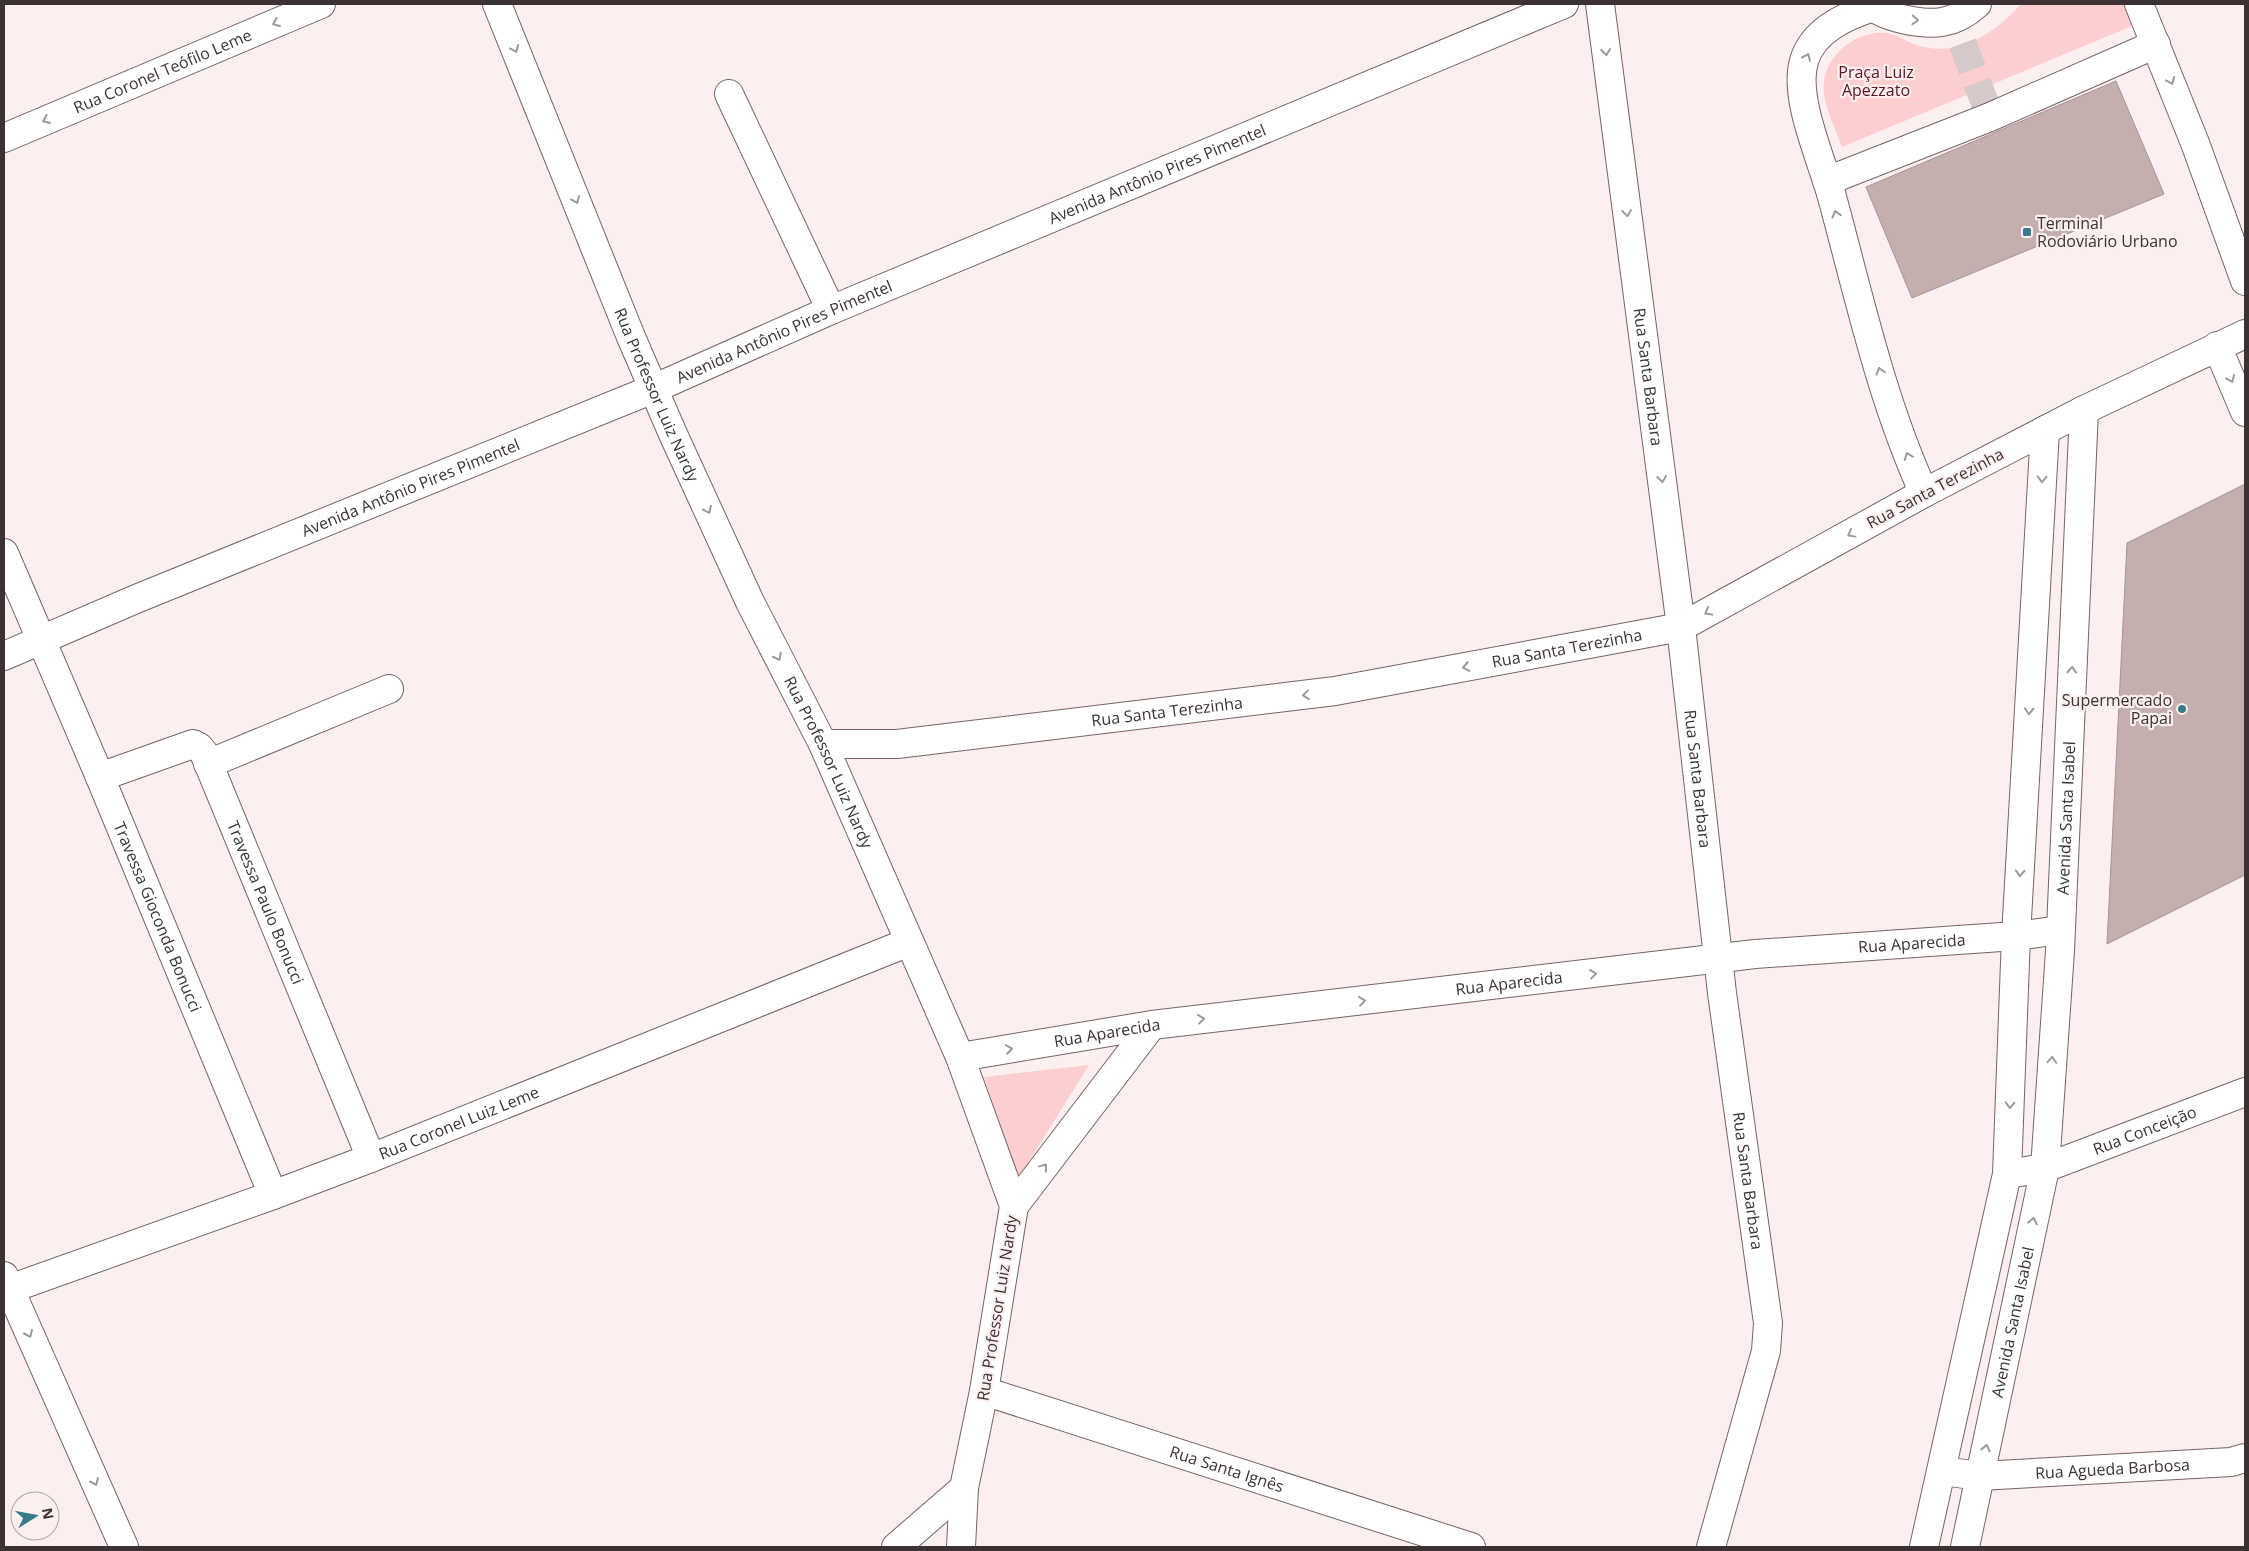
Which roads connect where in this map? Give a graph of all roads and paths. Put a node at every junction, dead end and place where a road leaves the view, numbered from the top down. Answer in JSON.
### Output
{"nodes":[{"id":1,"x":321,"y":4,"type":"edge"},
{"id":2,"x":497,"y":4,"type":"edge"},
{"id":3,"x":1564,"y":4,"type":"edge"},
{"id":4,"x":1600,"y":4,"type":"edge"},
{"id":5,"x":1977,"y":4,"type":"edge"},
{"id":6,"x":2139,"y":4,"type":"edge"},
{"id":7,"x":1871,"y":5,"type":"edge"},
{"id":8,"x":2156,"y":44,"type":"junction"},
{"id":9,"x":729,"y":94,"type":"dead end"},
{"id":10,"x":4,"y":138,"type":"edge"},
{"id":11,"x":1828,"y":181,"type":"junction"},
{"id":12,"x":2245,"y":281,"type":"edge"},
{"id":13,"x":831,"y":310,"type":"junction"},
{"id":14,"x":2245,"y":334,"type":"edge"},
{"id":15,"x":2218,"y":346,"type":"junction"},
{"id":16,"x":653,"y":389,"type":"junction"},
{"id":17,"x":2084,"y":410,"type":"junction"},
{"id":18,"x":2245,"y":412,"type":"edge"},
{"id":19,"x":2045,"y":430,"type":"junction"},
{"id":20,"x":1924,"y":493,"type":"junction"},
{"id":21,"x":4,"y":553,"type":"edge"},
{"id":22,"x":1681,"y":627,"type":"junction"},
{"id":23,"x":40,"y":640,"type":"junction"},
{"id":24,"x":4,"y":656,"type":"edge"},
{"id":25,"x":389,"y":689,"type":"dead end"},
{"id":26,"x":823,"y":744,"type":"junction"},
{"id":27,"x":208,"y":764,"type":"junction"},
{"id":28,"x":100,"y":777,"type":"junction"},
{"id":29,"x":2060,"y":930,"type":"junction"},
{"id":30,"x":2016,"y":936,"type":"junction"},
{"id":31,"x":909,"y":942,"type":"junction"},
{"id":32,"x":1719,"y":959,"type":"junction"},
{"id":33,"x":1152,"y":1025,"type":"junction"},
{"id":34,"x":960,"y":1057,"type":"junction"},
{"id":35,"x":2245,"y":1092,"type":"edge"},
{"id":36,"x":371,"y":1158,"type":"junction"},
{"id":37,"x":2045,"y":1168,"type":"junction"},
{"id":38,"x":2007,"y":1174,"type":"junction"},
{"id":39,"x":273,"y":1196,"type":"junction"},
{"id":40,"x":1014,"y":1206,"type":"junction"},
{"id":41,"x":6,"y":1286,"type":"edge"},
{"id":42,"x":984,"y":1391,"type":"junction"},
{"id":43,"x":2245,"y":1458,"type":"edge"},
{"id":44,"x":1942,"y":1470,"type":"junction"},
{"id":45,"x":1980,"y":1476,"type":"junction"},
{"id":46,"x":964,"y":1488,"type":"junction"},
{"id":47,"x":124,"y":1547,"type":"edge"},
{"id":48,"x":896,"y":1547,"type":"edge"},
{"id":49,"x":961,"y":1547,"type":"edge"},
{"id":50,"x":1471,"y":1547,"type":"edge"},
{"id":51,"x":1712,"y":1547,"type":"edge"},
{"id":52,"x":1924,"y":1547,"type":"edge"},
{"id":53,"x":1965,"y":1547,"type":"edge"}],
"edges":[{"from":1,"to":10,"type":"street","name":"Rua Coronel Teófilo Leme","one_way":true},
{"from":2,"to":16,"type":"street","name":"Rua Professor Luiz Nardy","one_way":true},
{"from":3,"to":13,"type":"street","name":"Avenida Antônio Pires Pimentel"},
{"from":4,"to":22,"type":"street","name":"Rua Santa Barbara","one_way":true},
{"from":7,"to":5,"type":"street","one_way":true},
{"from":6,"to":8,"type":"street"},
{"from":11,"to":7,"type":"street","one_way":true},
{"from":8,"to":11,"type":"street"},
{"from":8,"to":12,"type":"street","one_way":true},
{"from":9,"to":13,"type":"street"},
{"from":20,"to":11,"type":"street","one_way":true},
{"from":13,"to":16,"type":"street","name":"Avenida Antônio Pires Pimentel"},
{"from":14,"to":15,"type":"street","name":"Rua Santa Terezinha"},
{"from":15,"to":17,"type":"street","name":"Rua Santa Terezinha"},
{"from":15,"to":18,"type":"street","one_way":true},
{"from":16,"to":23,"type":"street","name":"Avenida Antônio Pires Pimentel"},
{"from":16,"to":26,"type":"street","name":"Rua Professor Luiz Nardy","one_way":true},
{"from":17,"to":19,"type":"street","name":"Rua Santa Terezinha"},
{"from":29,"to":17,"type":"street","name":"Avenida Santa Isabel","one_way":true},
{"from":19,"to":20,"type":"street","name":"Rua Santa Terezinha"},
{"from":19,"to":30,"type":"street","one_way":true},
{"from":20,"to":22,"type":"street","name":"Rua Santa Terezinha","one_way":true},
{"from":21,"to":23,"type":"street","name":"Travessa Gioconda Bonucci"},
{"from":22,"to":26,"type":"street","name":"Rua Santa Terezinha","one_way":true},
{"from":22,"to":32,"type":"street","name":"Rua Santa Barbara"},
{"from":23,"to":24,"type":"street","name":"Avenida Antônio Pires Pimentel"},
{"from":23,"to":28,"type":"street","name":"Travessa Gioconda Bonucci"},
{"from":25,"to":27,"type":"street"},
{"from":26,"to":31,"type":"street","name":"Rua Professor Luiz Nardy"},
{"from":27,"to":28,"type":"street","name":"Travessa Paulo Bonucci"},
{"from":27,"to":36,"type":"street","name":"Travessa Paulo Bonucci"},
{"from":28,"to":39,"type":"street","name":"Travessa Gioconda Bonucci"},
{"from":29,"to":30,"type":"street","name":"Rua Aparecida"},
{"from":37,"to":29,"type":"street","name":"Avenida Santa Isabel","one_way":true},
{"from":30,"to":32,"type":"street","name":"Rua Aparecida"},
{"from":30,"to":38,"type":"street","one_way":true},
{"from":31,"to":34,"type":"street","name":"Rua Professor Luiz Nardy"},
{"from":31,"to":36,"type":"street","name":"Rua Coronel Luiz Leme"},
{"from":33,"to":32,"type":"street","name":"Rua Aparecida","one_way":true},
{"from":32,"to":51,"type":"street","name":"Rua Santa Barbara"},
{"from":34,"to":33,"type":"street","name":"Rua Aparecida","one_way":true},
{"from":40,"to":33,"type":"street","one_way":true},
{"from":34,"to":40,"type":"street","name":"Rua Professor Luiz Nardy"},
{"from":35,"to":37,"type":"street","name":"Rua Conceição"},
{"from":36,"to":39,"type":"street","name":"Rua Coronel Luiz Leme"},
{"from":37,"to":38,"type":"street"},
{"from":45,"to":37,"type":"street","name":"Avenida Santa Isabel","one_way":true},
{"from":38,"to":44,"type":"street"},
{"from":39,"to":41,"type":"street","name":"Rua Coronel Luiz Leme"},
{"from":40,"to":42,"type":"street","name":"Rua Professor Luiz Nardy"},
{"from":41,"to":47,"type":"street","one_way":true},
{"from":42,"to":46,"type":"street","name":"Rua Professor Luiz Nardy"},
{"from":42,"to":50,"type":"street","name":"Rua Santa Ignês"},
{"from":43,"to":45,"type":"street","name":"Rua Agueda Barbosa"},
{"from":44,"to":45,"type":"street"},
{"from":44,"to":52,"type":"street"},
{"from":45,"to":53,"type":"street","name":"Avenida Santa Isabel"},
{"from":46,"to":48,"type":"street"},
{"from":46,"to":49,"type":"street","name":"Rua Professor Luiz Nardy"}]}
